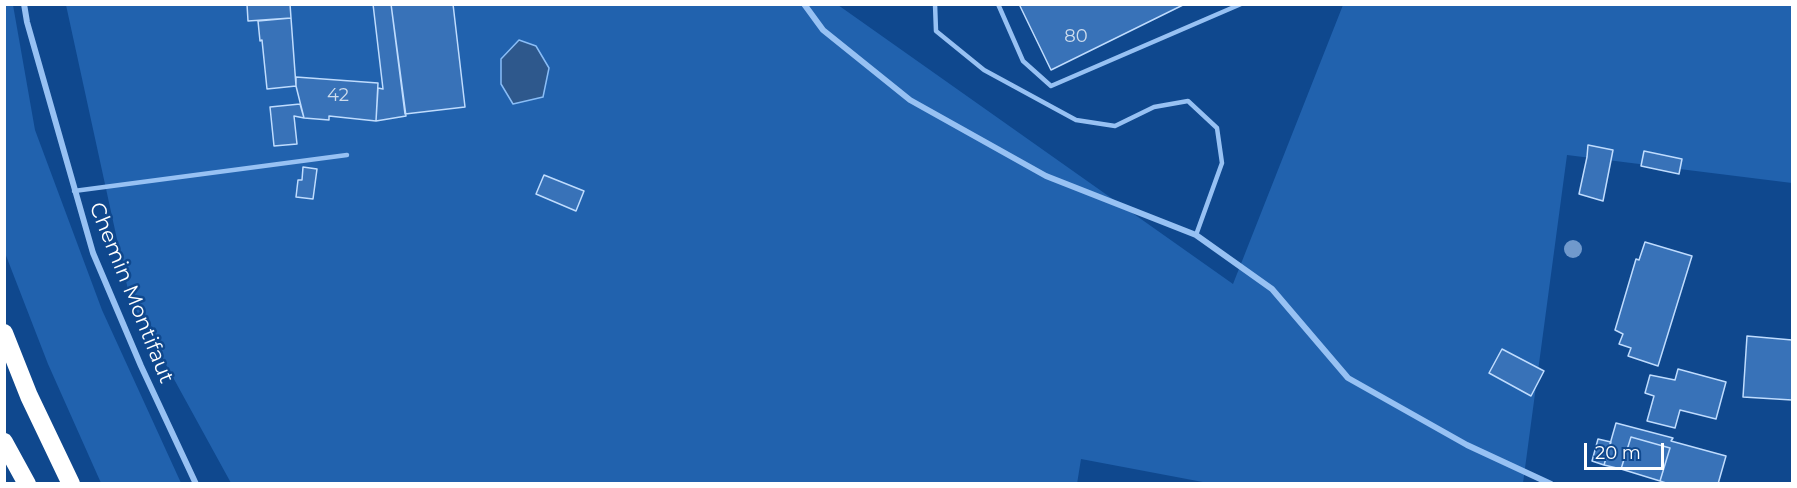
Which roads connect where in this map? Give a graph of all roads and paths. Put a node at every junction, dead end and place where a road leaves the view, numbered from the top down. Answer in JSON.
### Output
{"nodes":[{"id":1,"x":24,"y":4,"type":"edge"},
{"id":2,"x":804,"y":4,"type":"edge"},
{"id":3,"x":935,"y":4,"type":"edge"},
{"id":4,"x":998,"y":4,"type":"edge"},
{"id":5,"x":1241,"y":4,"type":"edge"},
{"id":6,"x":347,"y":155,"type":"dead end"},
{"id":7,"x":74,"y":191,"type":"junction"},
{"id":8,"x":1196,"y":235,"type":"junction"},
{"id":9,"x":4,"y":333,"type":"edge"},
{"id":10,"x":4,"y":442,"type":"edge"},
{"id":11,"x":27,"y":483,"type":"edge"},
{"id":12,"x":71,"y":483,"type":"edge"},
{"id":13,"x":196,"y":483,"type":"edge"},
{"id":14,"x":1551,"y":483,"type":"edge"}],
"edges":[{"from":1,"to":7,"type":"street","name":"Chemin Montifaut"},
{"from":2,"to":8,"type":"street"},
{"from":3,"to":8,"type":"lane"},
{"from":4,"to":5,"type":"lane"},
{"from":6,"to":7,"type":"lane"},
{"from":7,"to":13,"type":"street","name":"Chemin Montifaut"},
{"from":8,"to":14,"type":"street"},
{"from":9,"to":12,"type":"highway"},
{"from":10,"to":11,"type":"highway"}]}
